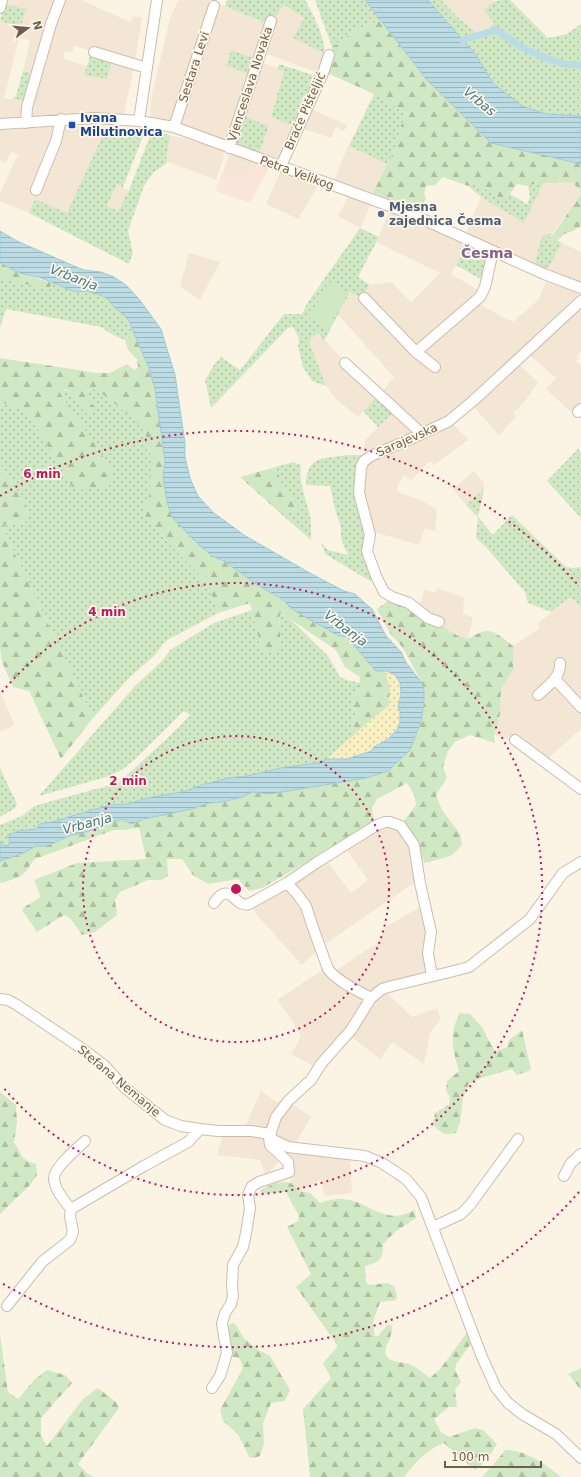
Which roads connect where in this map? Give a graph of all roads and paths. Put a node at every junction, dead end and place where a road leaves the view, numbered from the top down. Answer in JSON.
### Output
{"nodes":[{"id":1,"x":2,"y":0,"type":"edge"},
{"id":2,"x":60,"y":0,"type":"edge"},
{"id":3,"x":157,"y":0,"type":"edge"},
{"id":4,"x":214,"y":6,"type":"dead end"},
{"id":5,"x":0,"y":8,"type":"edge"},
{"id":6,"x":271,"y":21,"type":"dead end"},
{"id":7,"x":94,"y":52,"type":"dead end"},
{"id":8,"x":329,"y":55,"type":"dead end"},
{"id":9,"x":147,"y":68,"type":"junction"},
{"id":10,"x":60,"y":119,"type":"junction"},
{"id":11,"x":138,"y":121,"type":"junction"},
{"id":12,"x":26,"y":123,"type":"junction"},
{"id":13,"x":0,"y":124,"type":"edge"},
{"id":14,"x":174,"y":128,"type":"junction"},
{"id":15,"x":229,"y":148,"type":"junction"},
{"id":16,"x":281,"y":166,"type":"junction"},
{"id":17,"x":36,"y":190,"type":"dead end"},
{"id":18,"x":493,"y":251,"type":"junction"},
{"id":19,"x":581,"y":288,"type":"edge"},
{"id":20,"x":364,"y":298,"type":"dead end"},
{"id":21,"x":581,"y":301,"type":"edge"},
{"id":22,"x":416,"y":352,"type":"junction"},
{"id":23,"x":345,"y":363,"type":"dead end"},
{"id":24,"x":435,"y":367,"type":"dead end"},
{"id":25,"x":421,"y":433,"type":"junction"},
{"id":26,"x":439,"y":622,"type":"dead end"},
{"id":27,"x":560,"y":663,"type":"dead end"},
{"id":28,"x":555,"y":679,"type":"junction"},
{"id":29,"x":538,"y":695,"type":"dead end"},
{"id":30,"x":581,"y":707,"type":"edge"},
{"id":31,"x":515,"y":740,"type":"dead end"},
{"id":32,"x":581,"y":789,"type":"edge"},
{"id":33,"x":581,"y":862,"type":"edge"},
{"id":34,"x":287,"y":883,"type":"junction"},
{"id":35,"x":214,"y":903,"type":"dead end"},
{"id":36,"x":432,"y":976,"type":"junction"},
{"id":37,"x":371,"y":998,"type":"junction"},
{"id":38,"x":0,"y":999,"type":"edge"},
{"id":39,"x":200,"y":1130,"type":"junction"},
{"id":40,"x":270,"y":1136,"type":"junction"},
{"id":41,"x":518,"y":1139,"type":"dead end"},
{"id":42,"x":85,"y":1141,"type":"dead end"},
{"id":43,"x":581,"y":1154,"type":"edge"},
{"id":44,"x":564,"y":1176,"type":"dead end"},
{"id":45,"x":71,"y":1209,"type":"junction"},
{"id":46,"x":433,"y":1227,"type":"junction"},
{"id":47,"x":7,"y":1306,"type":"dead end"},
{"id":48,"x":212,"y":1388,"type":"dead end"},
{"id":49,"x":581,"y":1458,"type":"edge"}],
"edges":[{"from":1,"to":5,"type":"street"},
{"from":2,"to":12,"type":"street"},
{"from":3,"to":9,"type":"street"},
{"from":4,"to":14,"type":"street","name":"Sestara Levi"},
{"from":6,"to":15,"type":"street","name":"Vjenceslava Novaka"},
{"from":7,"to":9,"type":"street"},
{"from":8,"to":16,"type":"street","name":"Braće Pišteljić"},
{"from":9,"to":11,"type":"street"},
{"from":10,"to":11,"type":"street","name":"Petra Velikog"},
{"from":10,"to":12,"type":"street","name":"Petra Velikog"},
{"from":10,"to":17,"type":"street"},
{"from":11,"to":14,"type":"street","name":"Petra Velikog"},
{"from":12,"to":13,"type":"street","name":"Petra Velikog"},
{"from":14,"to":15,"type":"street","name":"Petra Velikog"},
{"from":15,"to":16,"type":"street","name":"Petra Velikog"},
{"from":16,"to":18,"type":"street","name":"Petra Velikog"},
{"from":18,"to":19,"type":"street","name":"Petra Velikog"},
{"from":18,"to":22,"type":"street"},
{"from":20,"to":22,"type":"street"},
{"from":21,"to":25,"type":"street","name":"Sarajevska"},
{"from":22,"to":24,"type":"street"},
{"from":23,"to":25,"type":"street"},
{"from":25,"to":26,"type":"street","name":"Sarajevska"},
{"from":27,"to":28,"type":"street"},
{"from":28,"to":29,"type":"street"},
{"from":28,"to":30,"type":"street"},
{"from":31,"to":32,"type":"street"},
{"from":33,"to":36,"type":"street"},
{"from":34,"to":35,"type":"street"},
{"from":34,"to":36,"type":"street"},
{"from":34,"to":37,"type":"street"},
{"from":36,"to":37,"type":"street"},
{"from":37,"to":40,"type":"street"},
{"from":38,"to":39,"type":"street","name":"Stefana Nemanje"},
{"from":39,"to":40,"type":"street","name":"Stefana Nemanje"},
{"from":39,"to":45,"type":"street"},
{"from":40,"to":46,"type":"street","name":"Stefana Nemanje"},
{"from":40,"to":48,"type":"street"},
{"from":41,"to":46,"type":"street"},
{"from":42,"to":45,"type":"street"},
{"from":43,"to":44,"type":"street"},
{"from":45,"to":47,"type":"street"},
{"from":46,"to":49,"type":"street","name":"Stefana Nemanje"}]}
